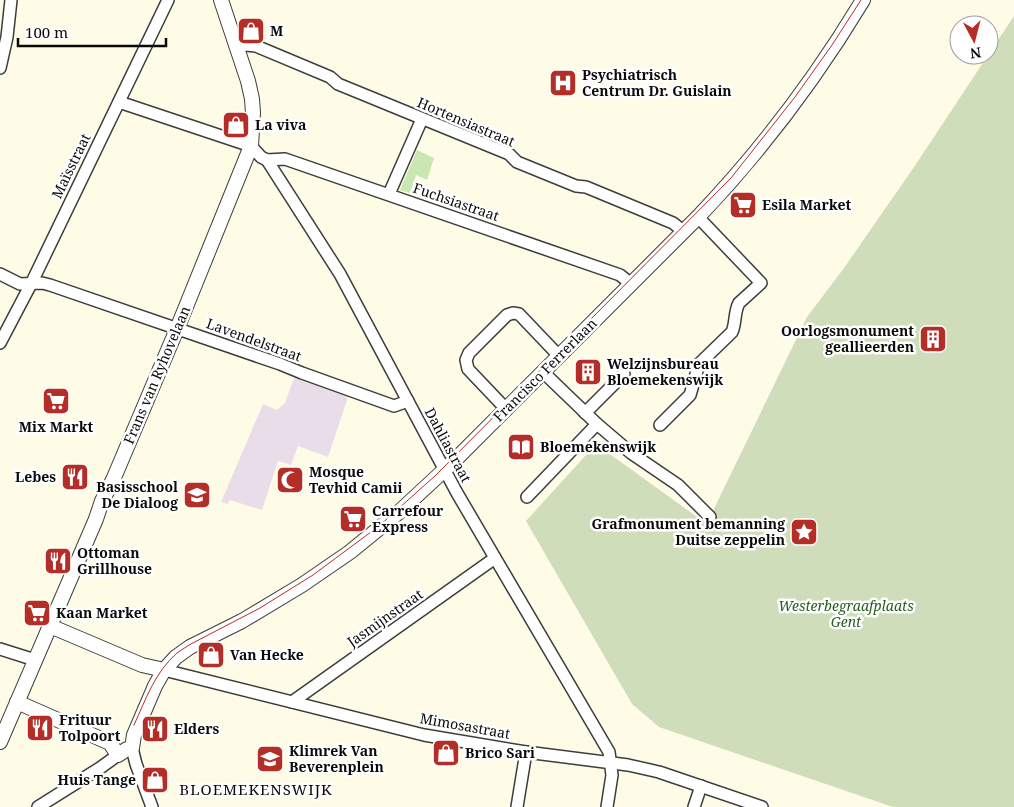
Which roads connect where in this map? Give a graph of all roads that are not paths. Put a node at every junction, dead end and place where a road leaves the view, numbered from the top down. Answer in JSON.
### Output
{"nodes":[{"id":1,"x":11,"y":0,"type":"edge"},
{"id":2,"x":168,"y":0,"type":"edge"},
{"id":3,"x":221,"y":0,"type":"edge"},
{"id":4,"x":863,"y":0,"type":"edge"},
{"id":5,"x":236,"y":47,"type":"junction"},
{"id":6,"x":0,"y":68,"type":"edge"},
{"id":7,"x":118,"y":102,"type":"junction"},
{"id":8,"x":422,"y":119,"type":"junction"},
{"id":9,"x":251,"y":146,"type":"junction"},
{"id":10,"x":267,"y":160,"type":"junction"},
{"id":11,"x":389,"y":194,"type":"junction"},
{"id":12,"x":698,"y":217,"type":"junction"},
{"id":13,"x":683,"y":231,"type":"junction"},
{"id":14,"x":0,"y":274,"type":"edge"},
{"id":15,"x":32,"y":282,"type":"junction"},
{"id":16,"x":631,"y":284,"type":"junction"},
{"id":17,"x":178,"y":329,"type":"junction"},
{"id":18,"x":0,"y":343,"type":"edge"},
{"id":19,"x":559,"y":356,"type":"junction"},
{"id":20,"x":543,"y":372,"type":"junction"},
{"id":21,"x":624,"y":374,"type":"dead end"},
{"id":22,"x":408,"y":401,"type":"junction"},
{"id":23,"x":506,"y":409,"type":"junction"},
{"id":24,"x":584,"y":413,"type":"junction"},
{"id":25,"x":597,"y":424,"type":"junction"},
{"id":26,"x":660,"y":425,"type":"dead end"},
{"id":27,"x":445,"y":470,"type":"junction"},
{"id":28,"x":526,"y":497,"type":"dead end"},
{"id":29,"x":710,"y":517,"type":"dead end"},
{"id":30,"x":496,"y":558,"type":"junction"},
{"id":31,"x":50,"y":626,"type":"junction"},
{"id":32,"x":0,"y":649,"type":"edge"},
{"id":33,"x":36,"y":660,"type":"junction"},
{"id":34,"x":164,"y":670,"type":"junction"},
{"id":35,"x":17,"y":702,"type":"junction"},
{"id":36,"x":292,"y":702,"type":"junction"},
{"id":37,"x":0,"y":742,"type":"edge"},
{"id":38,"x":132,"y":748,"type":"junction"},
{"id":39,"x":526,"y":752,"type":"junction"},
{"id":40,"x":118,"y":755,"type":"junction"},
{"id":41,"x":611,"y":763,"type":"junction"},
{"id":42,"x":701,"y":786,"type":"junction"},
{"id":43,"x":42,"y":806,"type":"edge"},
{"id":44,"x":152,"y":807,"type":"edge"},
{"id":45,"x":517,"y":807,"type":"edge"},
{"id":46,"x":607,"y":807,"type":"edge"},
{"id":47,"x":694,"y":807,"type":"edge"},
{"id":48,"x":762,"y":807,"type":"edge"}],
"edges":[{"from":1,"to":6,"type":"street"},
{"from":2,"to":7,"type":"street","name":"Maïsstraat"},
{"from":3,"to":5,"type":"street","name":"Frans van Ryhovelaan"},
{"from":4,"to":12,"type":"street","name":"Francisco Ferrerlaan"},
{"from":5,"to":8,"type":"street","name":"Hortensiastraat"},
{"from":5,"to":9,"type":"street","name":"Frans van Ryhovelaan"},
{"from":7,"to":9,"type":"street"},
{"from":7,"to":15,"type":"street","name":"Maïsstraat"},
{"from":8,"to":11,"type":"street"},
{"from":8,"to":13,"type":"street","name":"Hortensiastraat"},
{"from":9,"to":10,"type":"street","name":"Dahliastraat"},
{"from":9,"to":17,"type":"street","name":"Frans van Ryhovelaan"},
{"from":10,"to":11,"type":"street","name":"Fuchsiastraat"},
{"from":10,"to":22,"type":"street","name":"Dahliastraat"},
{"from":11,"to":16,"type":"street","name":"Fuchsiastraat"},
{"from":12,"to":13,"type":"street","name":"Francisco Ferrerlaan"},
{"from":12,"to":26,"type":"street"},
{"from":13,"to":16,"type":"street","name":"Francisco Ferrerlaan"},
{"from":14,"to":15,"type":"street","name":"Lavendelstraat"},
{"from":15,"to":17,"type":"street","name":"Lavendelstraat"},
{"from":15,"to":18,"type":"street","name":"Maïsstraat"},
{"from":16,"to":19,"type":"street","name":"Francisco Ferrerlaan"},
{"from":17,"to":22,"type":"street","name":"Lavendelstraat"},
{"from":17,"to":31,"type":"street","name":"Frans van Ryhovelaan"},
{"from":19,"to":20,"type":"street","name":"Francisco Ferrerlaan"},
{"from":19,"to":23,"type":"street"},
{"from":20,"to":23,"type":"street","name":"Francisco Ferrerlaan"},
{"from":20,"to":24,"type":"street"},
{"from":21,"to":24,"type":"street"},
{"from":22,"to":27,"type":"street","name":"Dahliastraat"},
{"from":23,"to":27,"type":"street","name":"Francisco Ferrerlaan"},
{"from":24,"to":25,"type":"street"},
{"from":25,"to":28,"type":"street"},
{"from":25,"to":29,"type":"street"},
{"from":27,"to":30,"type":"street","name":"Dahliastraat"},
{"from":27,"to":34,"type":"street","name":"Francisco Ferrerlaan"},
{"from":30,"to":36,"type":"street","name":"Jasmijnstraat"},
{"from":30,"to":41,"type":"street","name":"Dahliastraat"},
{"from":31,"to":33,"type":"street","name":"Frans van Ryhovelaan"},
{"from":31,"to":34,"type":"street"},
{"from":32,"to":33,"type":"street"},
{"from":33,"to":35,"type":"street","name":"Frans van Ryhovelaan"},
{"from":34,"to":36,"type":"street","name":"Mimosastraat"},
{"from":34,"to":38,"type":"street","name":"Francisco Ferrerlaan"},
{"from":35,"to":37,"type":"street","name":"Frans van Ryhovelaan"},
{"from":35,"to":40,"type":"street"},
{"from":36,"to":39,"type":"street","name":"Mimosastraat"},
{"from":38,"to":40,"type":"street"},
{"from":38,"to":44,"type":"street"},
{"from":39,"to":41,"type":"street","name":"Mimosastraat"},
{"from":39,"to":45,"type":"street"},
{"from":40,"to":43,"type":"street"},
{"from":41,"to":42,"type":"street","name":"Mimosastraat"},
{"from":41,"to":46,"type":"street"},
{"from":42,"to":47,"type":"street"},
{"from":42,"to":48,"type":"street","name":"Mimosastraat"}]}
